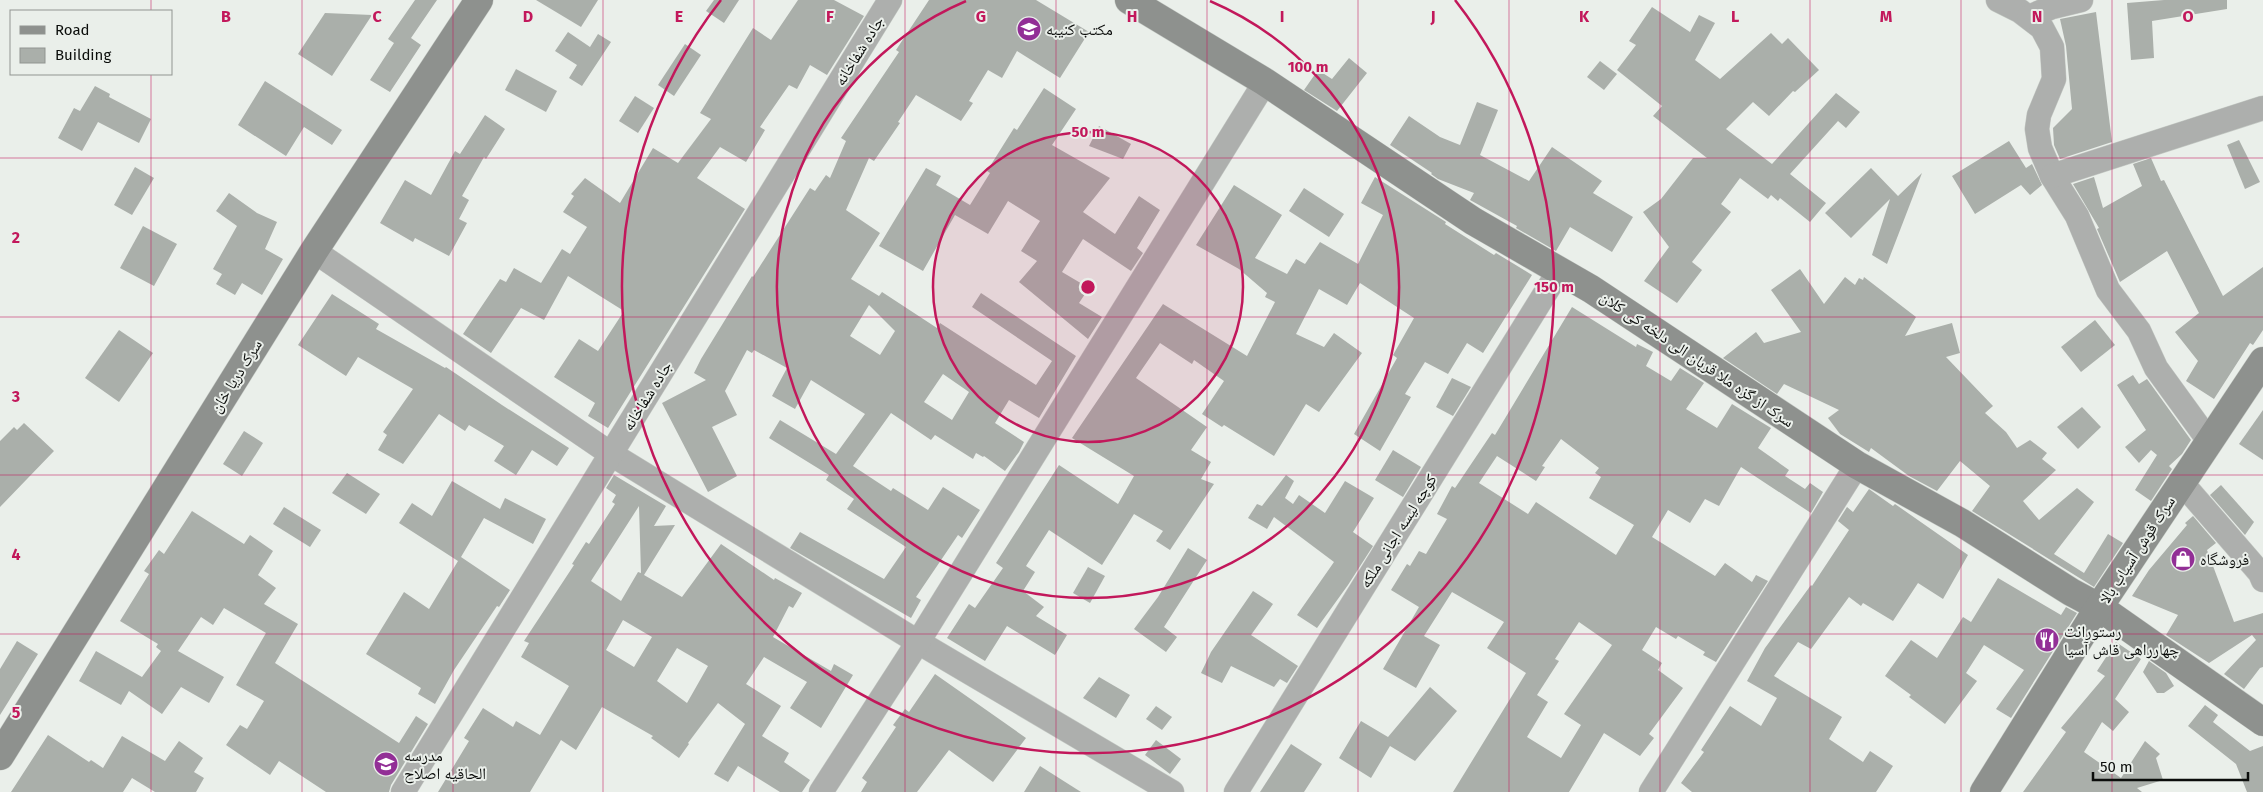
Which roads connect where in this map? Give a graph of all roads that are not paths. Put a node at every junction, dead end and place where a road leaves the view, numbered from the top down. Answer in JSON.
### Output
{"nodes":[{"id":1,"x":478,"y":0,"type":"edge"},
{"id":2,"x":890,"y":0,"type":"edge"},
{"id":3,"x":1129,"y":0,"type":"edge"},
{"id":4,"x":1998,"y":0,"type":"edge"},
{"id":5,"x":2081,"y":0,"type":"edge"},
{"id":6,"x":2030,"y":17,"type":"junction"},
{"id":7,"x":1265,"y":82,"type":"junction"},
{"id":8,"x":2263,"y":108,"type":"edge"},
{"id":9,"x":2052,"y":176,"type":"junction"},
{"id":10,"x":314,"y":251,"type":"junction"},
{"id":11,"x":1559,"y":271,"type":"junction"},
{"id":12,"x":2263,"y":361,"type":"edge"},
{"id":13,"x":2209,"y":441,"type":"junction"},
{"id":14,"x":611,"y":454,"type":"junction"},
{"id":15,"x":1857,"y":465,"type":"junction"},
{"id":16,"x":2182,"y":483,"type":"junction"},
{"id":17,"x":2263,"y":580,"type":"edge"},
{"id":18,"x":2099,"y":607,"type":"junction"},
{"id":19,"x":918,"y":642,"type":"junction"},
{"id":20,"x":2263,"y":722,"type":"edge"},
{"id":21,"x":0,"y":756,"type":"edge"},
{"id":22,"x":403,"y":792,"type":"edge"},
{"id":23,"x":821,"y":792,"type":"edge"},
{"id":24,"x":1172,"y":792,"type":"edge"},
{"id":25,"x":1236,"y":792,"type":"edge"},
{"id":26,"x":1652,"y":792,"type":"edge"},
{"id":27,"x":1984,"y":792,"type":"edge"}],
"edges":[{"from":1,"to":10,"type":"street","name":"سرک دریا خان"},
{"from":2,"to":14,"type":"street","name":"جاده شفاخانه"},
{"from":3,"to":7,"type":"street","name":"سرک از گزه ملا قربان الی دلخه کی کلان"},
{"from":4,"to":6,"type":"street"},
{"from":5,"to":6,"type":"street"},
{"from":6,"to":9,"type":"street"},
{"from":7,"to":11,"type":"street","name":"سرک از گزه ملا قربان الی دلخه کی کلان"},
{"from":7,"to":19,"type":"street"},
{"from":8,"to":9,"type":"street"},
{"from":9,"to":13,"type":"street"},
{"from":10,"to":14,"type":"street"},
{"from":10,"to":21,"type":"street","name":"سرک دریا خان"},
{"from":11,"to":15,"type":"street","name":"سرک از گزه ملا قربان الی دلخه کی کلان"},
{"from":11,"to":25,"type":"street","name":"کوچه لیسه اجانی ملکه"},
{"from":12,"to":13,"type":"street","name":"سرک قوش آسیاب بالا"},
{"from":13,"to":16,"type":"street","name":"سرک قوش آسیاب بالا"},
{"from":14,"to":19,"type":"street"},
{"from":14,"to":22,"type":"street","name":"جاده شفاخانه"},
{"from":15,"to":18,"type":"street","name":"سرک از گزه ملا قربان الی دلخه کی کلان"},
{"from":15,"to":26,"type":"street"},
{"from":16,"to":17,"type":"street"},
{"from":16,"to":18,"type":"street","name":"سرک قوش آسیاب بالا"},
{"from":18,"to":20,"type":"street","name":"سرک از گزه ملا قربان الی دلخه کی کلان"},
{"from":18,"to":27,"type":"street","name":"سرک قوش آسیاب بالا"},
{"from":19,"to":23,"type":"street"},
{"from":19,"to":24,"type":"street"}]}
